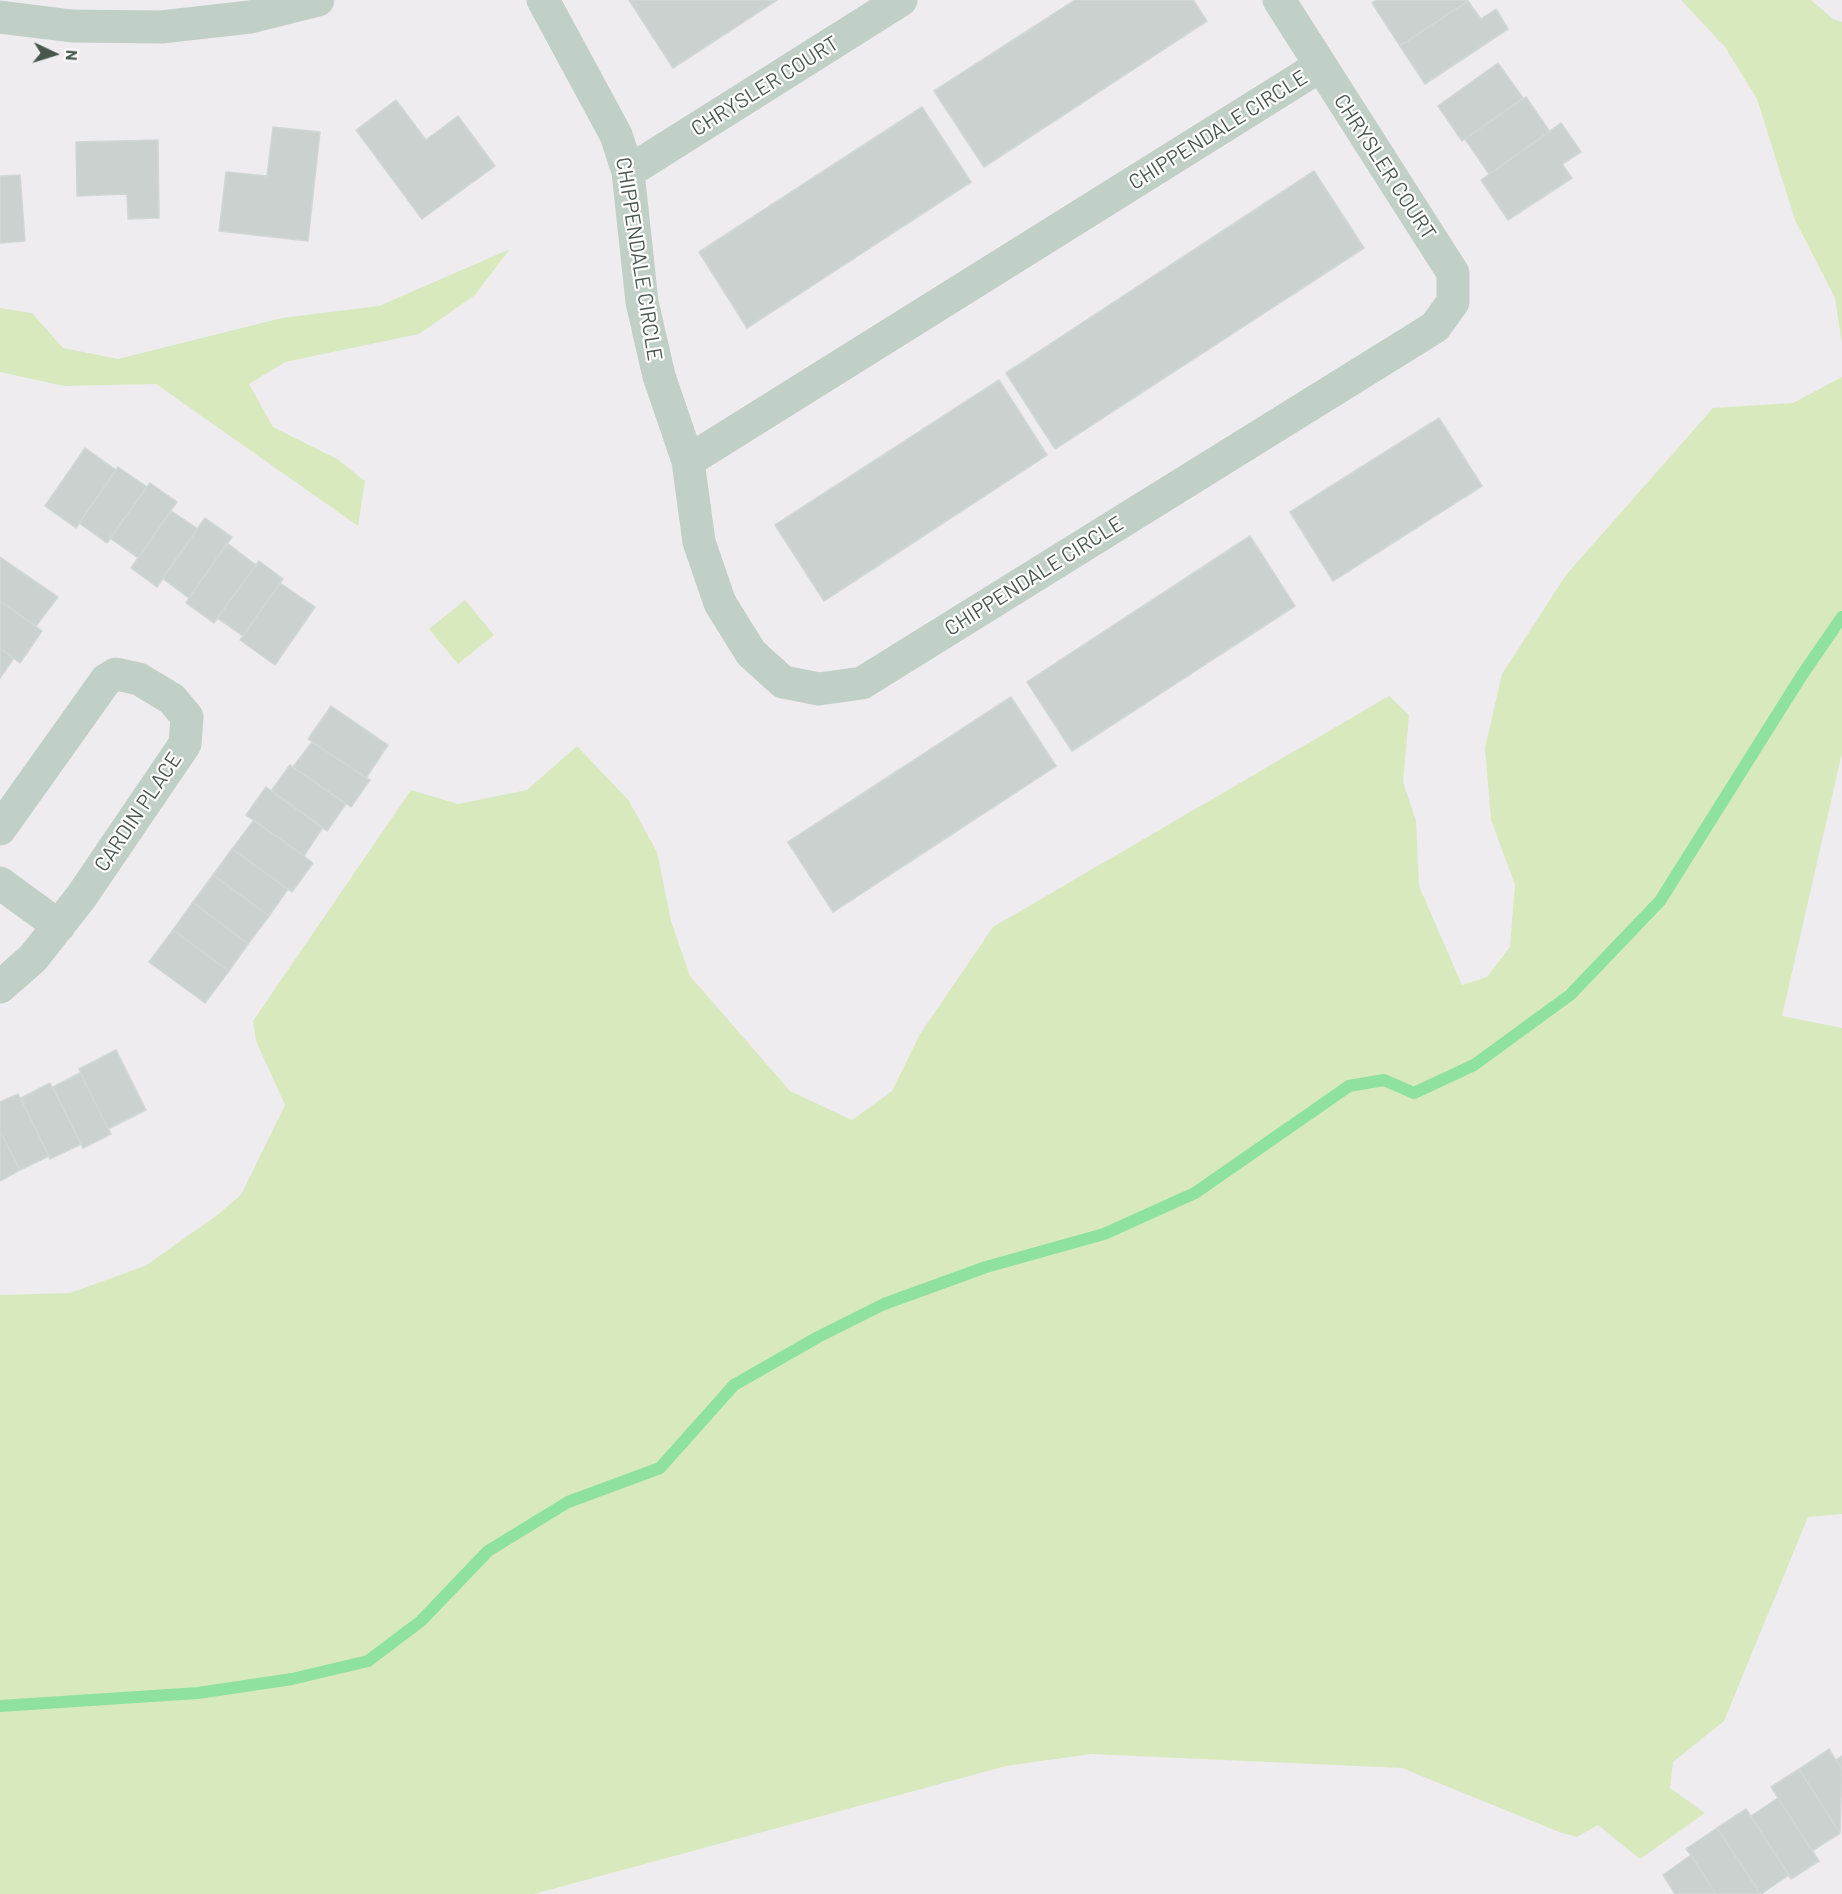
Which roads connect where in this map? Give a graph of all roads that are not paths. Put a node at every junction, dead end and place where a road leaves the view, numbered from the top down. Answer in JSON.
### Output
{"nodes":[{"id":1,"x":318,"y":0,"type":"edge"},
{"id":2,"x":543,"y":0,"type":"edge"},
{"id":3,"x":901,"y":0,"type":"edge"},
{"id":4,"x":1279,"y":0,"type":"edge"},
{"id":5,"x":0,"y":17,"type":"edge"},
{"id":6,"x":1320,"y":66,"type":"junction"},
{"id":7,"x":628,"y":172,"type":"junction"},
{"id":8,"x":1453,"y":273,"type":"joint"},
{"id":9,"x":688,"y":461,"type":"junction"},
{"id":10,"x":0,"y":829,"type":"edge"},
{"id":11,"x":0,"y":883,"type":"edge"},
{"id":12,"x":58,"y":926,"type":"junction"},
{"id":13,"x":0,"y":987,"type":"edge"}],
"edges":[{"from":1,"to":5,"type":"street"},
{"from":2,"to":7,"type":"street","name":"CHIPPENDALE CIRCLE"},
{"from":3,"to":7,"type":"street","name":"CHRYSLER COURT"},
{"from":4,"to":6,"type":"street","name":"CHRYSLER COURT"},
{"from":6,"to":8,"type":"street","name":"CHRYSLER COURT"},
{"from":6,"to":9,"type":"street","name":"CHIPPENDALE CIRCLE"},
{"from":7,"to":9,"type":"street","name":"CHIPPENDALE CIRCLE"},
{"from":8,"to":9,"type":"street","name":"CHIPPENDALE CIRCLE"},
{"from":10,"to":12,"type":"street","name":"CARDIN PLACE"},
{"from":11,"to":12,"type":"street"},
{"from":12,"to":13,"type":"street","name":"CARDIN PLACE"}]}
